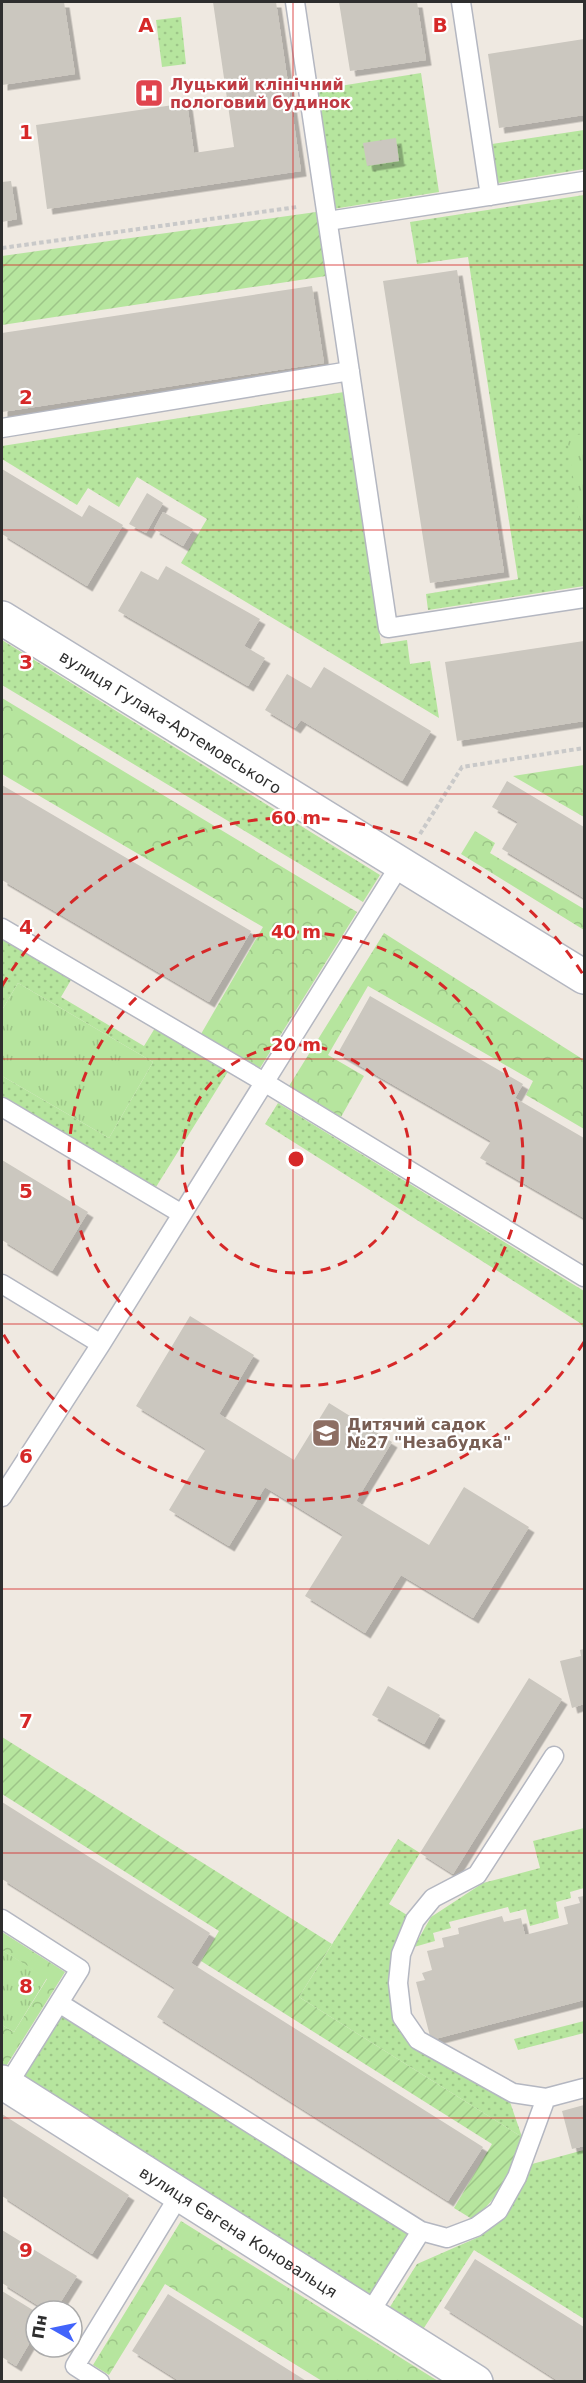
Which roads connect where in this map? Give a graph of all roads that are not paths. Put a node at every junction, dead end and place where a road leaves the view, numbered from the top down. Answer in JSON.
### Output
{"nodes":[{"id":1,"x":295,"y":2,"type":"edge"},
{"id":2,"x":461,"y":2,"type":"edge"},
{"id":3,"x":585,"y":181,"type":"edge"},
{"id":4,"x":490,"y":196,"type":"junction"},
{"id":5,"x":326,"y":212,"type":"junction"},
{"id":6,"x":350,"y":371,"type":"junction"},
{"id":7,"x":2,"y":428,"type":"edge"},
{"id":8,"x":585,"y":598,"type":"edge"},
{"id":9,"x":2,"y":618,"type":"edge"},
{"id":10,"x":400,"y":865,"type":"junction"},
{"id":11,"x":2,"y":928,"type":"edge"},
{"id":12,"x":585,"y":977,"type":"edge"},
{"id":13,"x":264,"y":1082,"type":"junction"},
{"id":14,"x":2,"y":1107,"type":"edge"},
{"id":15,"x":182,"y":1214,"type":"junction"},
{"id":16,"x":585,"y":1277,"type":"edge"},
{"id":17,"x":2,"y":1284,"type":"edge"},
{"id":18,"x":100,"y":1344,"type":"junction"},
{"id":19,"x":2,"y":1497,"type":"edge"},
{"id":20,"x":554,"y":1756,"type":"dead end"},
{"id":21,"x":2,"y":1919,"type":"edge"},
{"id":22,"x":59,"y":2003,"type":"junction"},
{"id":23,"x":4,"y":2084,"type":"edge"},
{"id":24,"x":585,"y":2088,"type":"edge"},
{"id":25,"x":546,"y":2098,"type":"junction"},
{"id":26,"x":180,"y":2194,"type":"junction"},
{"id":27,"x":421,"y":2231,"type":"junction"},
{"id":28,"x":369,"y":2314,"type":"junction"},
{"id":29,"x":100,"y":2382,"type":"edge"},
{"id":30,"x":476,"y":2382,"type":"edge"}],
"edges":[{"from":1,"to":5,"type":"lane"},
{"from":2,"to":4,"type":"lane"},
{"from":3,"to":4,"type":"lane"},
{"from":4,"to":5,"type":"lane"},
{"from":5,"to":6,"type":"lane"},
{"from":6,"to":7,"type":"lane"},
{"from":6,"to":8,"type":"lane"},
{"from":9,"to":10,"type":"street","name":"вулиця Гулака-Артемовського"},
{"from":10,"to":12,"type":"street","name":"вулиця Гулака-Артемовського"},
{"from":10,"to":13,"type":"lane"},
{"from":11,"to":13,"type":"lane"},
{"from":13,"to":15,"type":"lane"},
{"from":13,"to":16,"type":"lane"},
{"from":14,"to":15,"type":"lane"},
{"from":15,"to":18,"type":"lane"},
{"from":17,"to":18,"type":"lane"},
{"from":18,"to":19,"type":"lane"},
{"from":20,"to":25,"type":"lane"},
{"from":21,"to":22,"type":"lane"},
{"from":22,"to":23,"type":"lane"},
{"from":22,"to":27,"type":"lane"},
{"from":23,"to":26,"type":"street","name":"вулиця Євгена Коновальця"},
{"from":24,"to":25,"type":"lane"},
{"from":25,"to":27,"type":"lane"},
{"from":26,"to":28,"type":"street","name":"вулиця Євгена Коновальця"},
{"from":26,"to":29,"type":"lane"},
{"from":27,"to":28,"type":"lane"},
{"from":28,"to":30,"type":"street","name":"вулиця Євгена Коновальця"}]}
